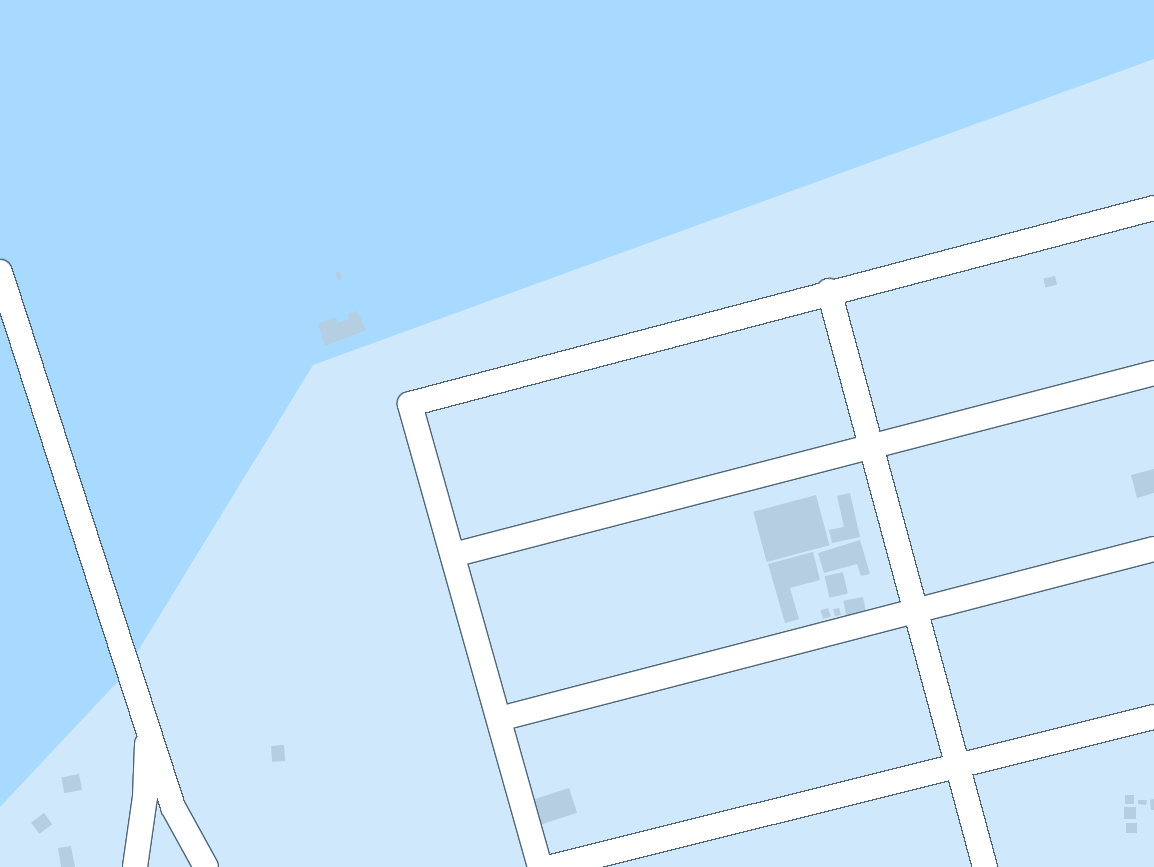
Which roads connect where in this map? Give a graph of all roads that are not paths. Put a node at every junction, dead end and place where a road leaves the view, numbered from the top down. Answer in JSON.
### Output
{"nodes":[{"id":1,"x":1154,"y":208,"type":"edge"},
{"id":2,"x":0,"y":272,"type":"edge"},
{"id":3,"x":829,"y":291,"type":"junction"},
{"id":4,"x":1154,"y":373,"type":"edge"},
{"id":5,"x":871,"y":446,"type":"junction"},
{"id":6,"x":1154,"y":549,"type":"edge"},
{"id":7,"x":453,"y":555,"type":"junction"},
{"id":8,"x":916,"y":611,"type":"junction"},
{"id":9,"x":1154,"y":717,"type":"edge"},
{"id":10,"x":499,"y":718,"type":"junction"},
{"id":11,"x":147,"y":730,"type":"junction"},
{"id":12,"x":958,"y":766,"type":"junction"},
{"id":13,"x":135,"y":867,"type":"edge"},
{"id":14,"x":206,"y":867,"type":"edge"},
{"id":15,"x":540,"y":867,"type":"edge"},
{"id":16,"x":552,"y":867,"type":"edge"},
{"id":17,"x":985,"y":867,"type":"edge"}],
"edges":[{"from":1,"to":3,"type":"street"},
{"from":2,"to":11,"type":"street"},
{"from":3,"to":5,"type":"street"},
{"from":3,"to":7,"type":"street"},
{"from":4,"to":5,"type":"street"},
{"from":5,"to":7,"type":"street"},
{"from":5,"to":8,"type":"street"},
{"from":6,"to":8,"type":"street"},
{"from":7,"to":10,"type":"street"},
{"from":8,"to":10,"type":"street"},
{"from":8,"to":12,"type":"street"},
{"from":9,"to":12,"type":"street"},
{"from":10,"to":15,"type":"street"},
{"from":11,"to":13,"type":"street"},
{"from":11,"to":14,"type":"street"},
{"from":12,"to":16,"type":"street"},
{"from":12,"to":17,"type":"street"}]}
